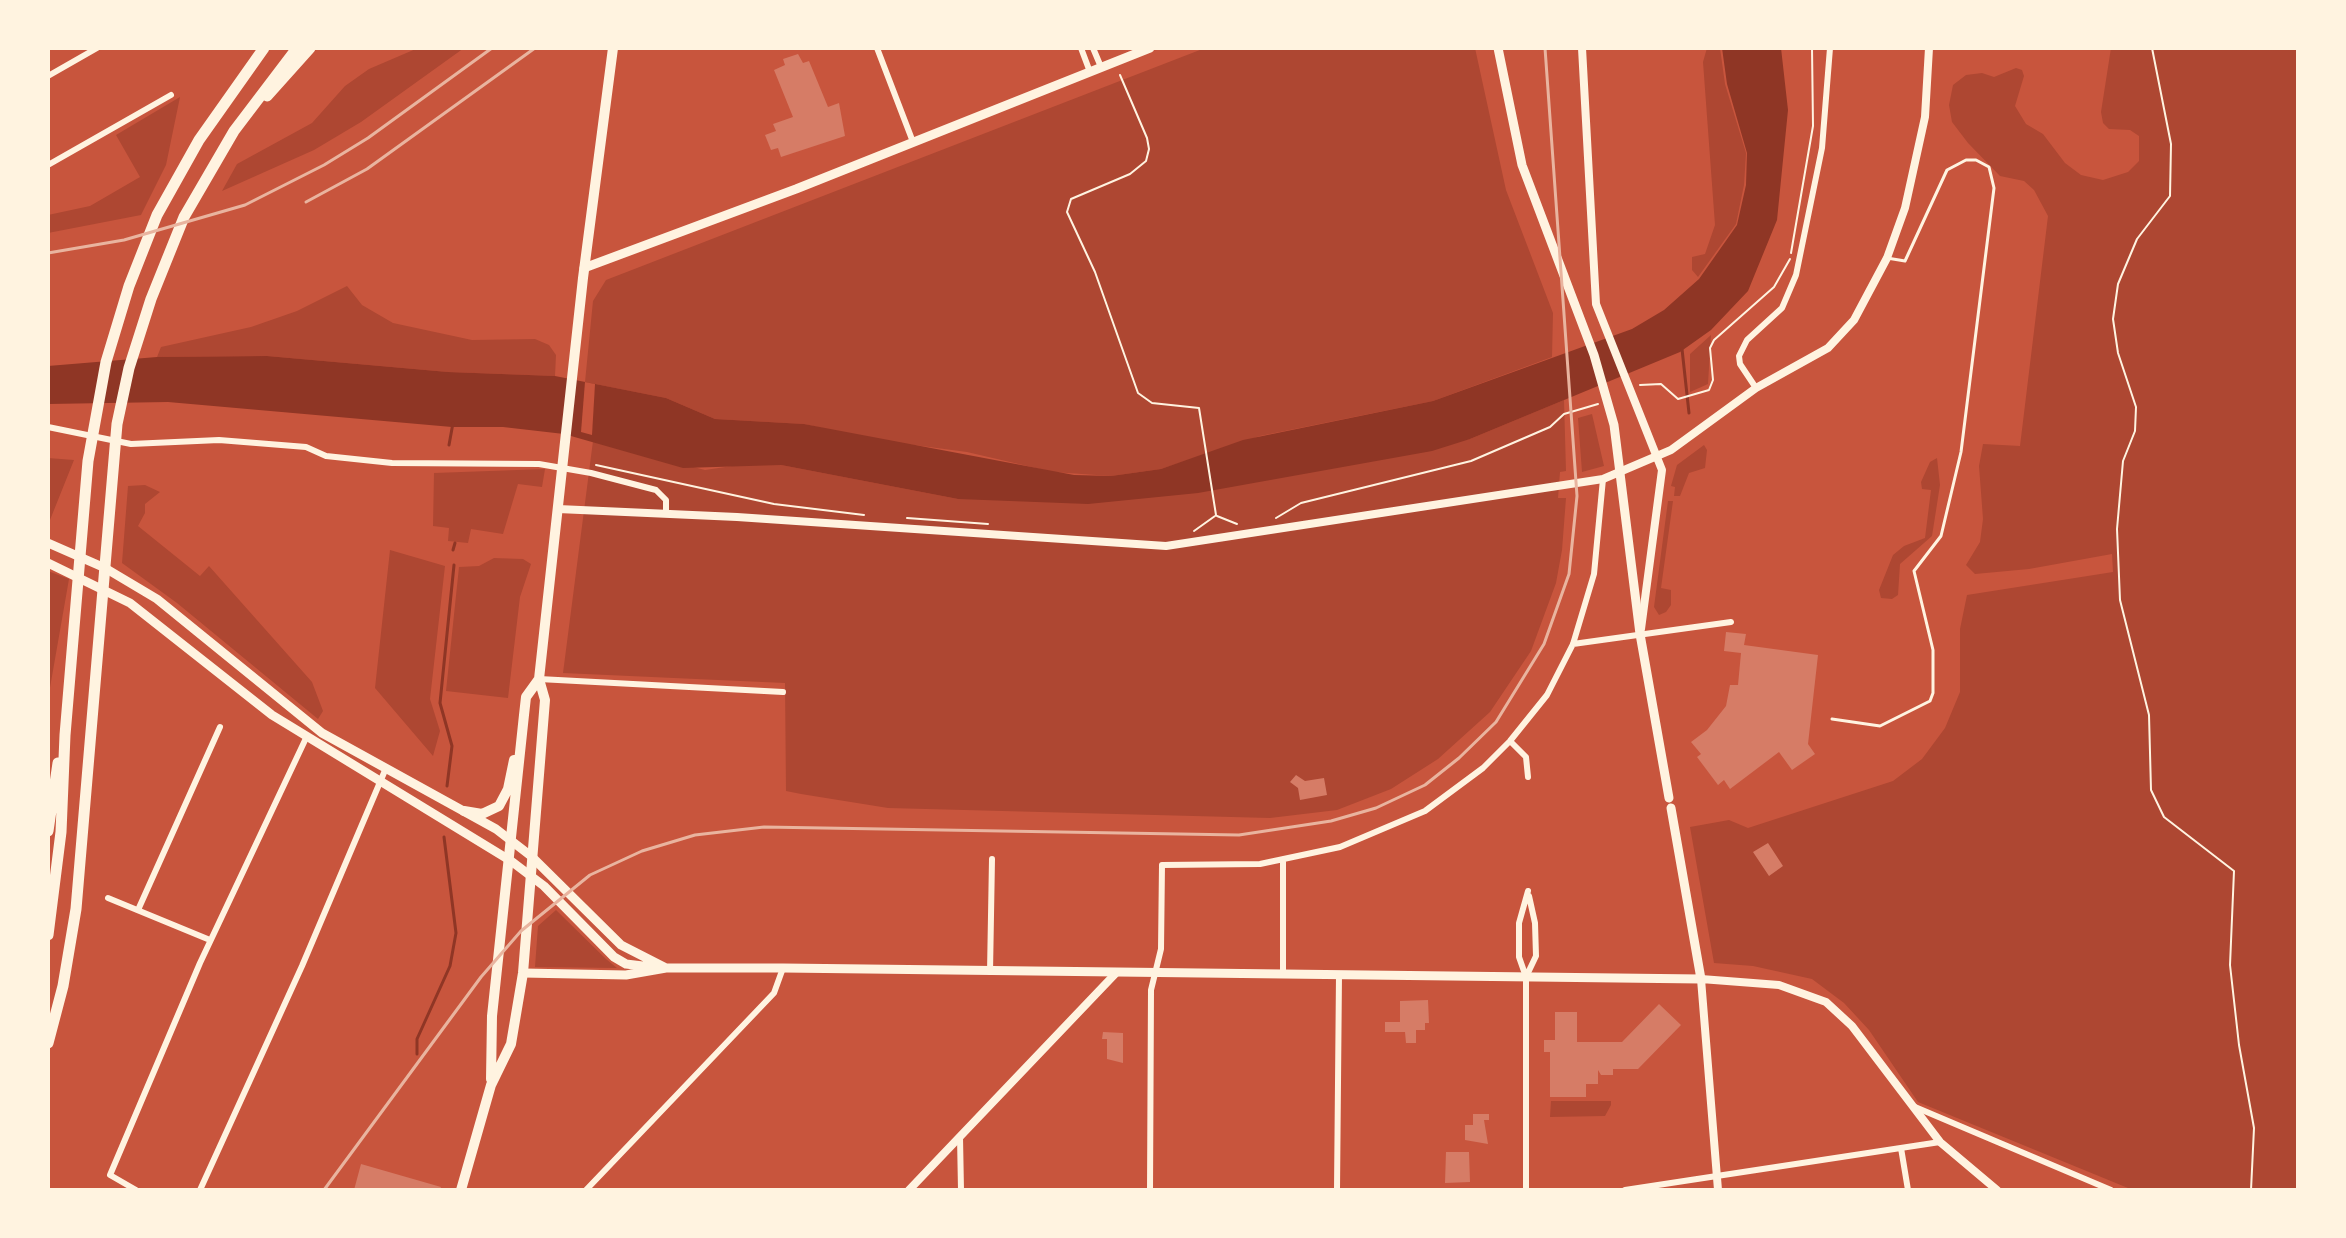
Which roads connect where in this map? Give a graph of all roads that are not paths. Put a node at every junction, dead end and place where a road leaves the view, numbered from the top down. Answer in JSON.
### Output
{"nodes":[{"id":1,"x":97,"y":48,"type":"edge"},
{"id":2,"x":264,"y":48,"type":"edge"},
{"id":3,"x":297,"y":48,"type":"edge"},
{"id":4,"x":310,"y":48,"type":"edge"},
{"id":5,"x":613,"y":48,"type":"edge"},
{"id":6,"x":877,"y":48,"type":"edge"},
{"id":7,"x":1081,"y":48,"type":"edge"},
{"id":8,"x":1093,"y":48,"type":"edge"},
{"id":9,"x":1150,"y":48,"type":"edge"},
{"id":10,"x":1498,"y":48,"type":"edge"},
{"id":11,"x":1582,"y":48,"type":"edge"},
{"id":12,"x":1830,"y":48,"type":"edge"},
{"id":13,"x":1929,"y":48,"type":"edge"},
{"id":14,"x":1101,"y":67,"type":"junction"},
{"id":15,"x":1090,"y":72,"type":"junction"},
{"id":16,"x":48,"y":76,"type":"edge"},
{"id":17,"x":171,"y":95,"type":"dead end"},
{"id":18,"x":234,"y":131,"type":"junction"},
{"id":19,"x":913,"y":142,"type":"junction"},
{"id":20,"x":48,"y":165,"type":"edge"},
{"id":21,"x":1887,"y":258,"type":"junction"},
{"id":22,"x":584,"y":268,"type":"junction"},
{"id":23,"x":1756,"y":388,"type":"junction"},
{"id":24,"x":48,"y":427,"type":"edge"},
{"id":25,"x":1657,"y":458,"type":"junction"},
{"id":26,"x":1603,"y":479,"type":"junction"},
{"id":27,"x":558,"y":509,"type":"junction"},
{"id":28,"x":666,"y":513,"type":"junction"},
{"id":29,"x":49,"y":543,"type":"edge"},
{"id":30,"x":48,"y":563,"type":"edge"},
{"id":31,"x":1731,"y":622,"type":"dead end"},
{"id":32,"x":1640,"y":634,"type":"junction"},
{"id":33,"x":1573,"y":644,"type":"junction"},
{"id":34,"x":539,"y":679,"type":"junction"},
{"id":35,"x":783,"y":692,"type":"dead end"},
{"id":36,"x":524,"y":715,"type":"junction"},
{"id":37,"x":1832,"y":719,"type":"dead end"},
{"id":38,"x":220,"y":727,"type":"dead end"},
{"id":39,"x":316,"y":727,"type":"junction"},
{"id":40,"x":65,"y":735,"type":"junction"},
{"id":41,"x":305,"y":738,"type":"junction"},
{"id":42,"x":1510,"y":741,"type":"junction"},
{"id":43,"x":386,"y":768,"type":"junction"},
{"id":44,"x":1528,"y":777,"type":"dead end"},
{"id":45,"x":380,"y":780,"type":"junction"},
{"id":46,"x":464,"y":811,"type":"junction"},
{"id":47,"x":48,"y":831,"type":"edge"},
{"id":48,"x":512,"y":842,"type":"junction"},
{"id":49,"x":531,"y":856,"type":"junction"},
{"id":50,"x":992,"y":859,"type":"dead end"},
{"id":51,"x":511,"y":861,"type":"junction"},
{"id":52,"x":1283,"y":861,"type":"junction"},
{"id":53,"x":530,"y":877,"type":"junction"},
{"id":54,"x":108,"y":898,"type":"dead end"},
{"id":55,"x":138,"y":910,"type":"junction"},
{"id":56,"x":48,"y":935,"type":"edge"},
{"id":57,"x":210,"y":940,"type":"junction"},
{"id":58,"x":666,"y":968,"type":"junction"},
{"id":59,"x":783,"y":968,"type":"junction"},
{"id":60,"x":990,"y":972,"type":"junction"},
{"id":61,"x":523,"y":973,"type":"junction"},
{"id":62,"x":1116,"y":973,"type":"junction"},
{"id":63,"x":1154,"y":973,"type":"junction"},
{"id":64,"x":1283,"y":975,"type":"junction"},
{"id":65,"x":1339,"y":975,"type":"junction"},
{"id":66,"x":1526,"y":977,"type":"junction"},
{"id":67,"x":1701,"y":979,"type":"junction"},
{"id":68,"x":48,"y":1043,"type":"edge"},
{"id":69,"x":491,"y":1085,"type":"junction"},
{"id":70,"x":1912,"y":1107,"type":"junction"},
{"id":71,"x":960,"y":1137,"type":"junction"},
{"id":72,"x":1940,"y":1142,"type":"junction"},
{"id":73,"x":1901,"y":1148,"type":"junction"},
{"id":74,"x":1716,"y":1176,"type":"junction"},
{"id":75,"x":136,"y":1190,"type":"edge"},
{"id":76,"x":200,"y":1190,"type":"edge"},
{"id":77,"x":461,"y":1190,"type":"edge"},
{"id":78,"x":586,"y":1190,"type":"edge"},
{"id":79,"x":909,"y":1190,"type":"edge"},
{"id":80,"x":961,"y":1190,"type":"edge"},
{"id":81,"x":1150,"y":1190,"type":"edge"},
{"id":82,"x":1337,"y":1190,"type":"edge"},
{"id":83,"x":1526,"y":1190,"type":"edge"},
{"id":84,"x":1625,"y":1190,"type":"edge"},
{"id":85,"x":1718,"y":1190,"type":"edge"},
{"id":86,"x":1908,"y":1190,"type":"edge"},
{"id":87,"x":1997,"y":1190,"type":"edge"},
{"id":88,"x":2111,"y":1190,"type":"edge"}],
"edges":[{"from":1,"to":16,"type":"street"},
{"from":2,"to":40,"type":"highway"},
{"from":3,"to":18,"type":"highway"},
{"from":4,"to":18,"type":"highway"},
{"from":5,"to":22,"type":"main road"},
{"from":6,"to":19,"type":"street"},
{"from":7,"to":15,"type":"street"},
{"from":8,"to":14,"type":"street"},
{"from":9,"to":14,"type":"main road"},
{"from":10,"to":32,"type":"main road"},
{"from":11,"to":25,"type":"street"},
{"from":12,"to":23,"type":"street"},
{"from":13,"to":21,"type":"street"},
{"from":14,"to":15,"type":"main road"},
{"from":15,"to":19,"type":"main road"},
{"from":17,"to":20,"type":"street"},
{"from":18,"to":68,"type":"highway"},
{"from":19,"to":22,"type":"main road"},
{"from":21,"to":23,"type":"street"},
{"from":21,"to":37,"type":"lane"},
{"from":22,"to":27,"type":"main road"},
{"from":23,"to":25,"type":"street"},
{"from":24,"to":28,"type":"street"},
{"from":25,"to":26,"type":"street"},
{"from":25,"to":32,"type":"street"},
{"from":26,"to":28,"type":"street"},
{"from":26,"to":33,"type":"street"},
{"from":27,"to":28,"type":"street"},
{"from":27,"to":34,"type":"main road"},
{"from":29,"to":39,"type":"main road"},
{"from":30,"to":41,"type":"main road"},
{"from":31,"to":32,"type":"street"},
{"from":32,"to":33,"type":"street"},
{"from":32,"to":67,"type":"main road"},
{"from":33,"to":42,"type":"street"},
{"from":34,"to":35,"type":"street"},
{"from":34,"to":36,"type":"main road"},
{"from":34,"to":49,"type":"main road"},
{"from":36,"to":46,"type":"main road"},
{"from":36,"to":48,"type":"main road"},
{"from":38,"to":55,"type":"street"},
{"from":39,"to":41,"type":"street"},
{"from":39,"to":43,"type":"main road"},
{"from":40,"to":47,"type":"highway"},
{"from":40,"to":56,"type":"highway"},
{"from":41,"to":45,"type":"main road"},
{"from":41,"to":57,"type":"street"},
{"from":42,"to":44,"type":"street"},
{"from":42,"to":52,"type":"street"},
{"from":43,"to":45,"type":"street"},
{"from":43,"to":46,"type":"main road"},
{"from":45,"to":51,"type":"main road"},
{"from":45,"to":76,"type":"street"},
{"from":46,"to":48,"type":"main road"},
{"from":48,"to":49,"type":"main road"},
{"from":48,"to":51,"type":"main road"},
{"from":49,"to":53,"type":"main road"},
{"from":49,"to":58,"type":"main road"},
{"from":50,"to":60,"type":"street"},
{"from":51,"to":53,"type":"main road"},
{"from":51,"to":69,"type":"main road"},
{"from":52,"to":63,"type":"street"},
{"from":52,"to":64,"type":"street"},
{"from":53,"to":58,"type":"main road"},
{"from":53,"to":61,"type":"main road"},
{"from":54,"to":55,"type":"street"},
{"from":55,"to":57,"type":"street"},
{"from":57,"to":75,"type":"street"},
{"from":58,"to":59,"type":"main road"},
{"from":58,"to":61,"type":"main road"},
{"from":59,"to":60,"type":"main road"},
{"from":59,"to":78,"type":"street"},
{"from":60,"to":62,"type":"main road"},
{"from":61,"to":69,"type":"main road"},
{"from":62,"to":63,"type":"main road"},
{"from":62,"to":71,"type":"street"},
{"from":63,"to":64,"type":"main road"},
{"from":63,"to":81,"type":"street"},
{"from":64,"to":65,"type":"main road"},
{"from":65,"to":66,"type":"main road"},
{"from":65,"to":82,"type":"street"},
{"from":66,"to":66,"type":"street"},
{"from":66,"to":67,"type":"main road"},
{"from":66,"to":83,"type":"street"},
{"from":67,"to":70,"type":"street"},
{"from":67,"to":74,"type":"street"},
{"from":69,"to":77,"type":"main road"},
{"from":70,"to":72,"type":"street"},
{"from":70,"to":88,"type":"street"},
{"from":71,"to":79,"type":"street"},
{"from":71,"to":80,"type":"street"},
{"from":72,"to":73,"type":"street"},
{"from":72,"to":87,"type":"street"},
{"from":73,"to":74,"type":"street"},
{"from":73,"to":86,"type":"street"},
{"from":74,"to":84,"type":"street"},
{"from":74,"to":85,"type":"street"}]}
